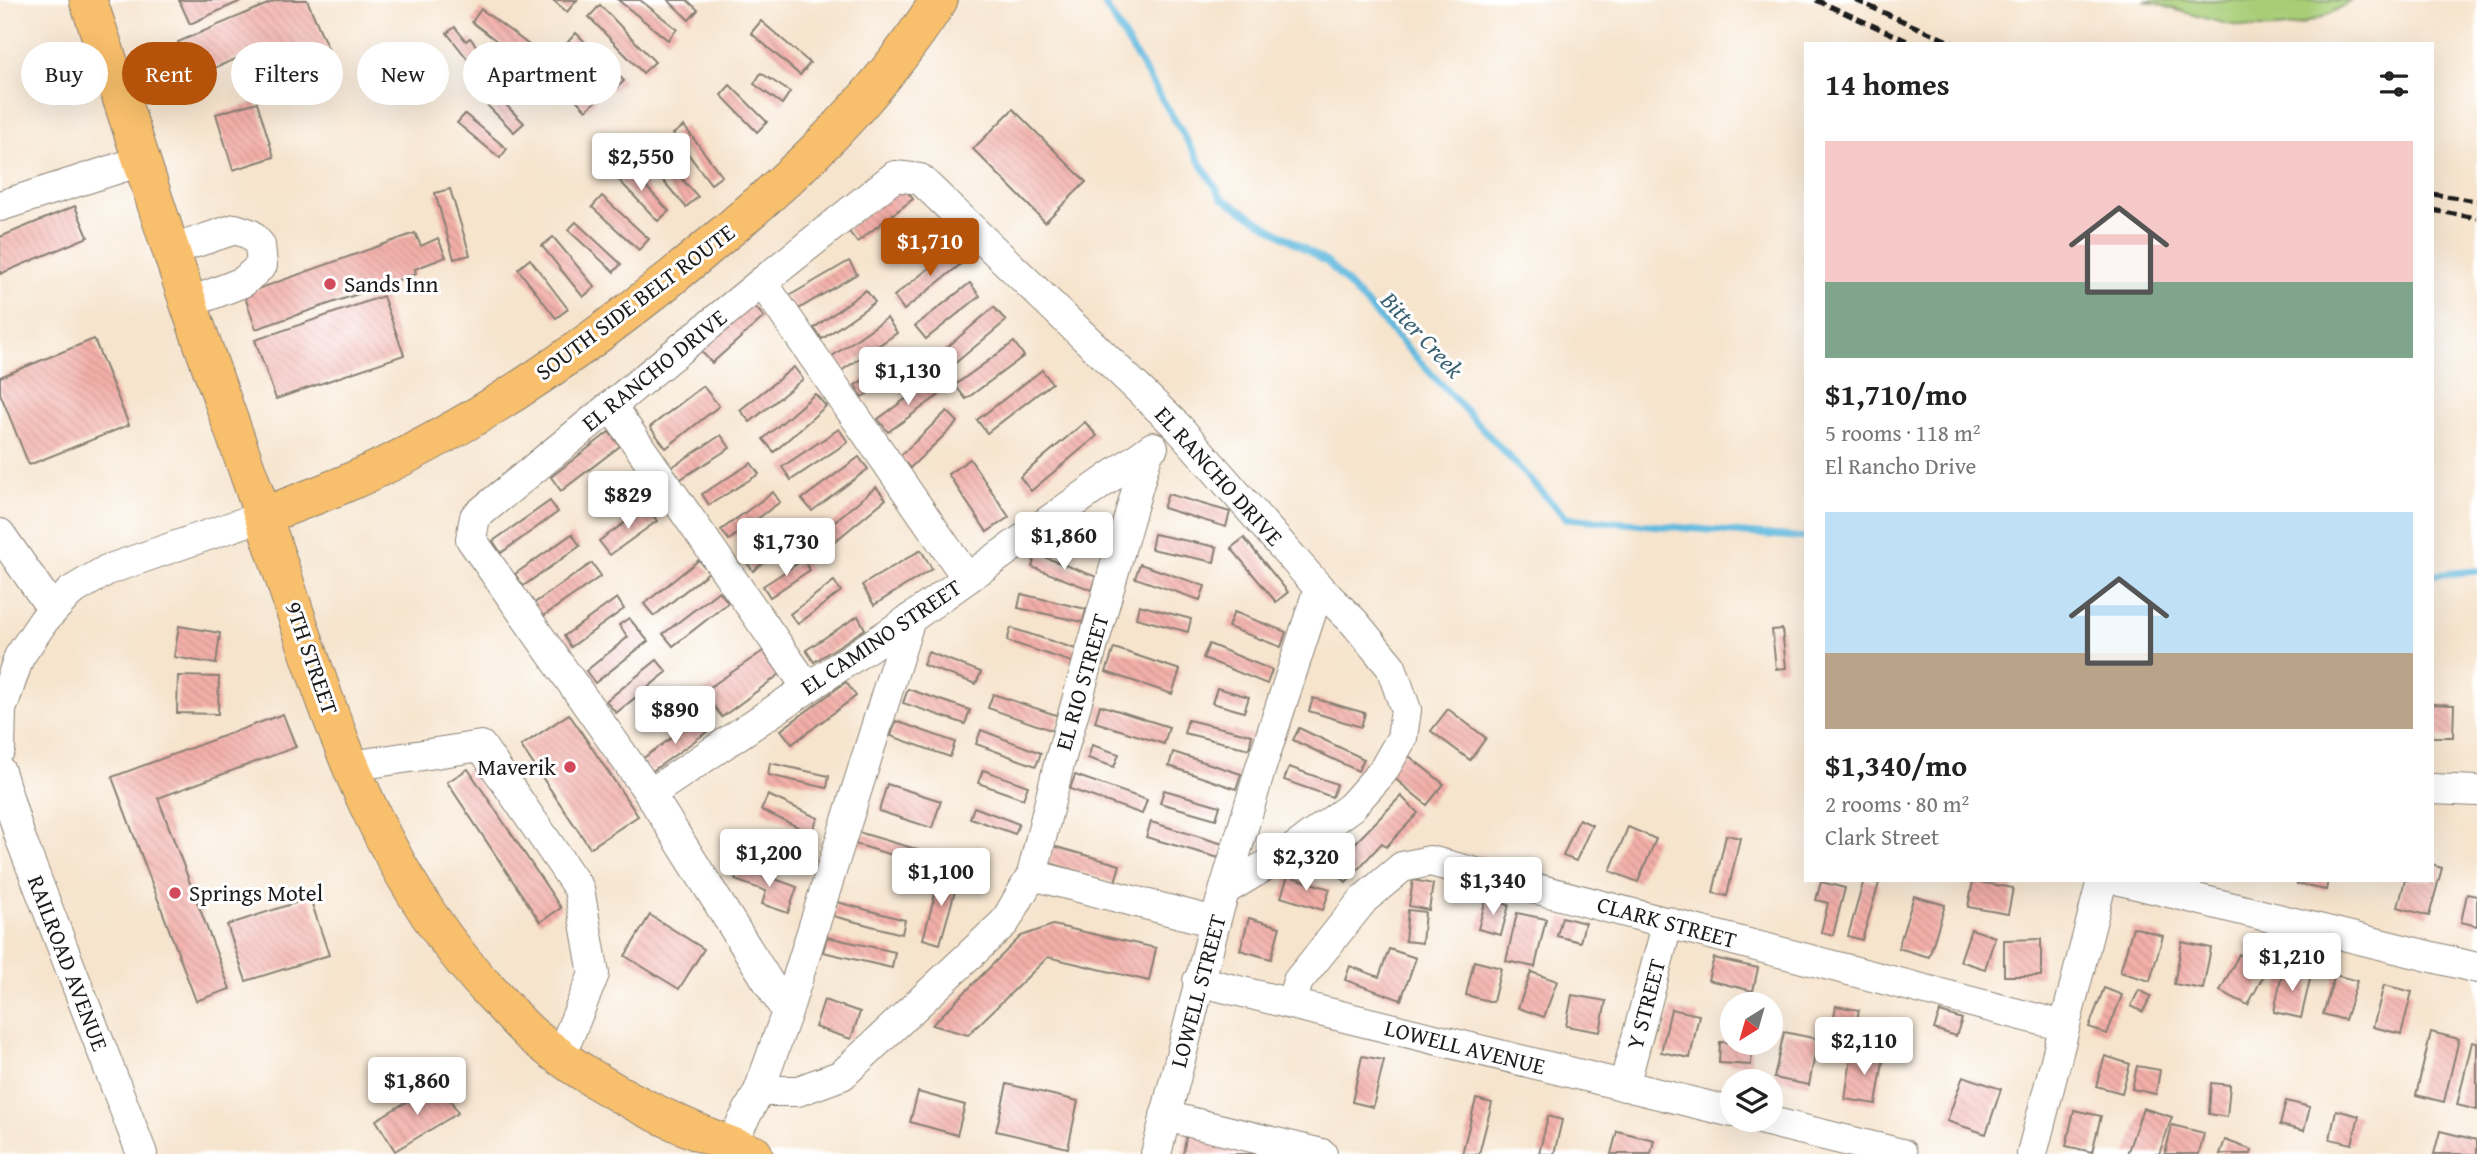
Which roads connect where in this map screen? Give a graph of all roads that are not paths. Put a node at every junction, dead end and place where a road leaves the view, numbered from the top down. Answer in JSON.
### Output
{"nodes":[{"id":1,"x":88,"y":0,"type":"edge"},
{"id":2,"x":929,"y":14,"type":"edge"},
{"id":3,"x":141,"y":161,"type":"junction"},
{"id":4,"x":0,"y":206,"type":"edge"},
{"id":5,"x":172,"y":250,"type":"junction"},
{"id":6,"x":762,"y":282,"type":"junction"},
{"id":7,"x":189,"y":303,"type":"junction"},
{"id":8,"x":611,"y":405,"type":"junction"},
{"id":9,"x":1178,"y":427,"type":"junction"},
{"id":10,"x":1148,"y":451,"type":"junction"},
{"id":11,"x":263,"y":516,"type":"junction"},
{"id":12,"x":0,"y":534,"type":"edge"},
{"id":13,"x":967,"y":578,"type":"junction"},
{"id":14,"x":1319,"y":589,"type":"junction"},
{"id":15,"x":53,"y":610,"type":"junction"},
{"id":16,"x":910,"y":619,"type":"junction"},
{"id":17,"x":807,"y":687,"type":"junction"},
{"id":18,"x":0,"y":749,"type":"edge"},
{"id":19,"x":351,"y":766,"type":"junction"},
{"id":20,"x":0,"y":771,"type":"edge"},
{"id":21,"x":2434,"y":789,"type":"edge"},
{"id":22,"x":2477,"y":791,"type":"edge"},
{"id":23,"x":650,"y":794,"type":"junction"},
{"id":24,"x":1032,"y":874,"type":"junction"},
{"id":25,"x":2101,"y":882,"type":"edge"},
{"id":26,"x":2128,"y":882,"type":"edge"},
{"id":27,"x":1225,"y":890,"type":"junction"},
{"id":28,"x":1215,"y":922,"type":"junction"},
{"id":29,"x":1668,"y":922,"type":"junction"},
{"id":30,"x":2477,"y":968,"type":"edge"},
{"id":31,"x":1198,"y":981,"type":"junction"},
{"id":32,"x":1291,"y":1004,"type":"junction"},
{"id":33,"x":787,"y":1012,"type":"junction"},
{"id":34,"x":2064,"y":1026,"type":"junction"},
{"id":35,"x":561,"y":1055,"type":"junction"},
{"id":36,"x":1624,"y":1086,"type":"junction"},
{"id":37,"x":759,"y":1091,"type":"junction"},
{"id":38,"x":1720,"y":1109,"type":"edge"},
{"id":39,"x":1165,"y":1116,"type":"junction"},
{"id":40,"x":1783,"y":1125,"type":"edge"},
{"id":41,"x":736,"y":1151,"type":"edge"},
{"id":42,"x":142,"y":1154,"type":"edge"},
{"id":43,"x":1156,"y":1154,"type":"edge"},
{"id":44,"x":1322,"y":1154,"type":"edge"},
{"id":45,"x":1902,"y":1154,"type":"edge"},
{"id":46,"x":2032,"y":1154,"type":"edge"}],
"edges":[{"from":1,"to":3,"type":"main road","name":"9TH STREET"},
{"from":2,"to":11,"type":"main road","name":"SOUTH SIDE BELT ROUTE"},
{"from":3,"to":4,"type":"street"},
{"from":3,"to":5,"type":"main road","name":"9TH STREET"},
{"from":5,"to":7,"type":"main road","name":"9TH STREET"},
{"from":5,"to":7,"type":"street"},
{"from":6,"to":8,"type":"street","name":"EL RANCHO DRIVE"},
{"from":6,"to":9,"type":"street","name":"EL RANCHO DRIVE"},
{"from":6,"to":13,"type":"street"},
{"from":7,"to":11,"type":"main road","name":"9TH STREET"},
{"from":8,"to":17,"type":"street"},
{"from":8,"to":23,"type":"street","name":"EL RANCHO DRIVE"},
{"from":9,"to":10,"type":"street","name":"EL CAMINO STREET"},
{"from":9,"to":14,"type":"street","name":"EL RANCHO DRIVE"},
{"from":10,"to":13,"type":"street","name":"EL CAMINO STREET"},
{"from":10,"to":24,"type":"street","name":"EL RIO STREET"},
{"from":11,"to":15,"type":"street"},
{"from":11,"to":19,"type":"main road","name":"9TH STREET"},
{"from":12,"to":15,"type":"street"},
{"from":13,"to":16,"type":"street","name":"EL CAMINO STREET"},
{"from":14,"to":27,"type":"street","name":"LOWELL STREET"},
{"from":14,"to":27,"type":"street","name":"EL RANCHO DRIVE"},
{"from":15,"to":18,"type":"street"},
{"from":16,"to":17,"type":"street","name":"EL CAMINO STREET"},
{"from":16,"to":33,"type":"street"},
{"from":17,"to":23,"type":"street","name":"EL CAMINO STREET"},
{"from":19,"to":35,"type":"main road","name":"9TH STREET"},
{"from":19,"to":35,"type":"street"},
{"from":20,"to":42,"type":"street","name":"RAILROAD AVENUE"},
{"from":21,"to":22,"type":"street"},
{"from":23,"to":33,"type":"street","name":"EL RANCHO DRIVE"},
{"from":24,"to":28,"type":"street"},
{"from":24,"to":37,"type":"street","name":"EL RIO STREET"},
{"from":25,"to":34,"type":"street"},
{"from":26,"to":30,"type":"street"},
{"from":27,"to":28,"type":"street","name":"LOWELL STREET"},
{"from":28,"to":31,"type":"street","name":"LOWELL STREET"},
{"from":29,"to":32,"type":"street","name":"CLARK STREET"},
{"from":29,"to":34,"type":"street","name":"CLARK STREET"},
{"from":29,"to":36,"type":"street","name":"Y STREET"},
{"from":31,"to":32,"type":"street","name":"LOWELL AVENUE"},
{"from":31,"to":39,"type":"street","name":"LOWELL STREET"},
{"from":32,"to":36,"type":"street","name":"LOWELL AVENUE"},
{"from":33,"to":37,"type":"street"},
{"from":34,"to":46,"type":"street"},
{"from":35,"to":41,"type":"main road","name":"9TH STREET"},
{"from":36,"to":38,"type":"street","name":"LOWELL AVENUE"},
{"from":37,"to":41,"type":"street"},
{"from":39,"to":43,"type":"street","name":"LOWELL STREET"},
{"from":39,"to":44,"type":"street"},
{"from":40,"to":45,"type":"street"}]}
